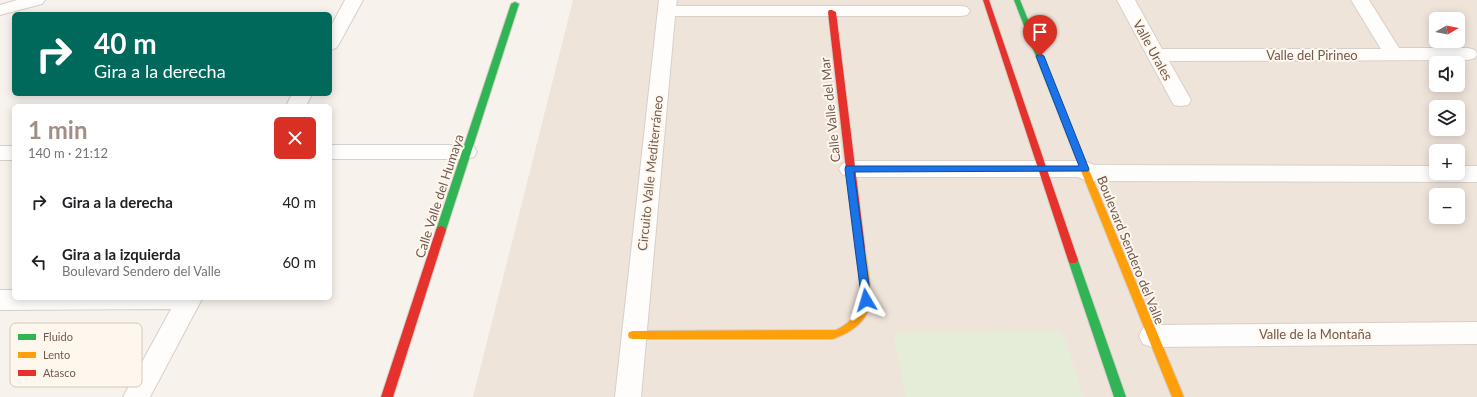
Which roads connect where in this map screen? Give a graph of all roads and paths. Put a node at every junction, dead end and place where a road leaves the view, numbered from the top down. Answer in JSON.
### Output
{"nodes":[{"id":1,"x":36,"y":0,"type":"edge"},
{"id":2,"x":354,"y":0,"type":"edge"},
{"id":3,"x":986,"y":0,"type":"edge"},
{"id":4,"x":1018,"y":0,"type":"edge"},
{"id":5,"x":1126,"y":0,"type":"edge"},
{"id":6,"x":1360,"y":0,"type":"edge"},
{"id":7,"x":515,"y":4,"type":"dead end"},
{"id":8,"x":668,"y":5,"type":"edge"},
{"id":9,"x":0,"y":10,"type":"edge"},
{"id":10,"x":961,"y":11,"type":"dead end"},
{"id":11,"x":832,"y":12,"type":"junction"},
{"id":12,"x":332,"y":40,"type":"edge"},
{"id":13,"x":1468,"y":54,"type":"dead end"},
{"id":14,"x":1156,"y":55,"type":"junction"},
{"id":15,"x":1394,"y":55,"type":"junction"},
{"id":16,"x":1181,"y":100,"type":"dead end"},
{"id":17,"x":332,"y":152,"type":"edge"},
{"id":18,"x":467,"y":152,"type":"junction"},
{"id":19,"x":0,"y":153,"type":"edge"},
{"id":20,"x":12,"y":153,"type":"edge"},
{"id":21,"x":850,"y":169,"type":"junction"},
{"id":22,"x":1042,"y":169,"type":"junction"},
{"id":23,"x":1086,"y":171,"type":"junction"},
{"id":24,"x":1477,"y":174,"type":"edge"},
{"id":25,"x":0,"y":300,"type":"edge"},
{"id":26,"x":12,"y":300,"type":"edge"},
{"id":27,"x":189,"y":300,"type":"edge"},
{"id":28,"x":1477,"y":333,"type":"edge"},
{"id":29,"x":633,"y":335,"type":"junction"},
{"id":30,"x":1152,"y":336,"type":"junction"},
{"id":31,"x":142,"y":386,"type":"edge"},
{"id":32,"x":141,"y":387,"type":"edge"},
{"id":33,"x":136,"y":397,"type":"edge"},
{"id":34,"x":387,"y":397,"type":"edge"},
{"id":35,"x":628,"y":397,"type":"edge"},
{"id":36,"x":1120,"y":397,"type":"edge"},
{"id":37,"x":1178,"y":397,"type":"edge"}],
"edges":[{"from":1,"to":9,"type":"street"},
{"from":2,"to":12,"type":"street"},
{"from":3,"to":22,"type":"street"},
{"from":4,"to":23,"type":"street","name":"Boulevard Sendero del Valle"},
{"from":5,"to":14,"type":"street","name":"Valle Urales"},
{"from":6,"to":15,"type":"street"},
{"from":7,"to":18,"type":"street","name":"Calle Valle del Humaya"},
{"from":8,"to":11,"type":"street","name":"Circuito Valle Mediterráneo"},
{"from":8,"to":29,"type":"street","name":"Circuito Valle Mediterráneo"},
{"from":10,"to":11,"type":"street","name":"Circuito Valle Mediterráneo"},
{"from":11,"to":21,"type":"street","name":"Calle Valle del Mar"},
{"from":13,"to":15,"type":"street","name":"Valle del Pirineo"},
{"from":14,"to":15,"type":"street","name":"Valle del Pirineo"},
{"from":14,"to":16,"type":"street","name":"Valle Urales"},
{"from":17,"to":18,"type":"street"},
{"from":18,"to":34,"type":"street","name":"Calle Valle del Humaya"},
{"from":19,"to":20,"type":"street"},
{"from":21,"to":22,"type":"street"},
{"from":21,"to":29,"type":"street","name":"Calle Valle del Mar"},
{"from":22,"to":23,"type":"street"},
{"from":22,"to":36,"type":"street"},
{"from":23,"to":24,"type":"street"},
{"from":23,"to":30,"type":"street","name":"Boulevard Sendero del Valle"},
{"from":25,"to":26,"type":"street"},
{"from":27,"to":31,"type":"street"},
{"from":28,"to":30,"type":"street","name":"Valle de la Montaña"},
{"from":29,"to":35,"type":"street","name":"Circuito Valle Mediterráneo"},
{"from":30,"to":37,"type":"street","name":"Boulevard Sendero del Valle"},
{"from":32,"to":33,"type":"street"}]}
